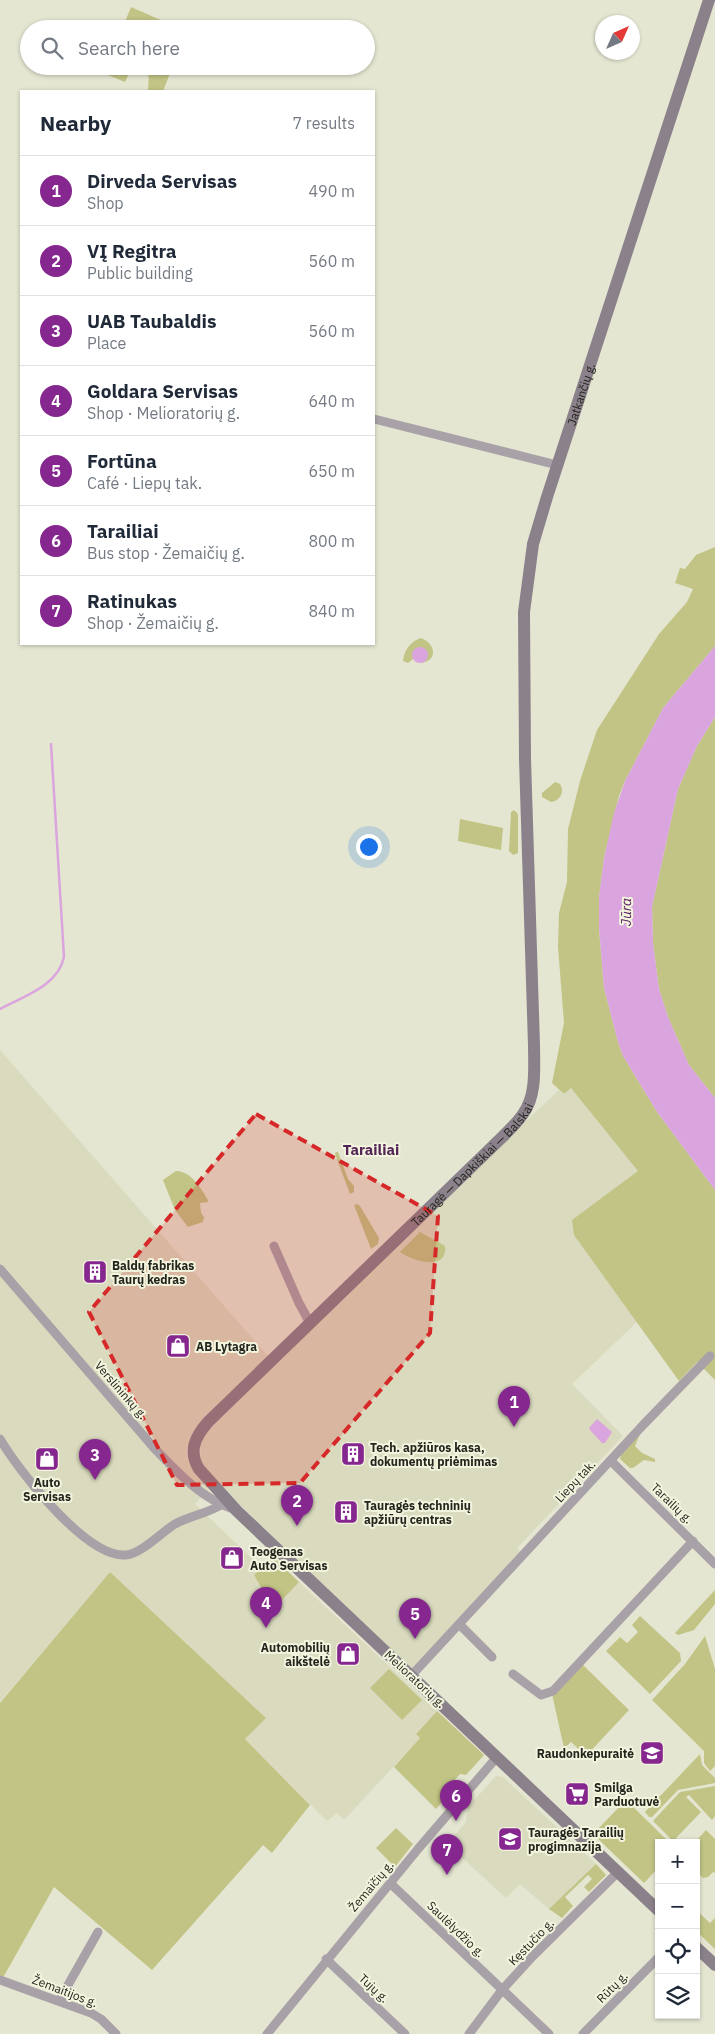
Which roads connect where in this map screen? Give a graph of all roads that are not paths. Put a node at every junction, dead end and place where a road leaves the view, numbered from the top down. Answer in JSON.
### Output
{"nodes":[{"id":1,"x":710,"y":0,"type":"edge"},
{"id":2,"x":375,"y":419,"type":"edge"},
{"id":3,"x":557,"y":464,"type":"junction"},
{"id":4,"x":526,"y":801,"type":"joint"},
{"id":5,"x":274,"y":1246,"type":"dead end"},
{"id":6,"x":0,"y":1269,"type":"edge"},
{"id":7,"x":310,"y":1323,"type":"junction"},
{"id":8,"x":710,"y":1356,"type":"dead end"},
{"id":9,"x":197,"y":1436,"type":"joint"},
{"id":10,"x":0,"y":1439,"type":"edge"},
{"id":11,"x":611,"y":1461,"type":"junction"},
{"id":12,"x":220,"y":1505,"type":"junction"},
{"id":13,"x":237,"y":1511,"type":"junction"},
{"id":14,"x":693,"y":1541,"type":"junction"},
{"id":15,"x":715,"y":1564,"type":"edge"},
{"id":16,"x":459,"y":1624,"type":"junction"},
{"id":17,"x":492,"y":1657,"type":"dead end"},
{"id":18,"x":513,"y":1674,"type":"dead end"},
{"id":19,"x":411,"y":1676,"type":"junction"},
{"id":20,"x":496,"y":1757,"type":"junction"},
{"id":21,"x":618,"y":1872,"type":"junction"},
{"id":22,"x":390,"y":1883,"type":"junction"},
{"id":23,"x":655,"y":1907,"type":"edge"},
{"id":24,"x":98,"y":1932,"type":"dead end"},
{"id":25,"x":700,"y":1951,"type":"edge"},
{"id":26,"x":326,"y":1960,"type":"junction"},
{"id":27,"x":655,"y":1962,"type":"edge"},
{"id":28,"x":715,"y":1965,"type":"edge"},
{"id":29,"x":0,"y":1980,"type":"edge"},
{"id":30,"x":502,"y":1990,"type":"junction"},
{"id":31,"x":59,"y":2001,"type":"junction"},
{"id":32,"x":116,"y":2034,"type":"edge"},
{"id":33,"x":267,"y":2034,"type":"edge"},
{"id":34,"x":405,"y":2034,"type":"edge"},
{"id":35,"x":469,"y":2034,"type":"edge"},
{"id":36,"x":549,"y":2034,"type":"edge"},
{"id":37,"x":583,"y":2034,"type":"edge"}],
"edges":[{"from":1,"to":3,"type":"main road","name":"Jatkančių g."},
{"from":2,"to":3,"type":"street"},
{"from":3,"to":4,"type":"main road","name":"Jatkančių g."},
{"from":4,"to":7,"type":"main road","name":"Tauragė — Dapkiškiai — Balskai"},
{"from":5,"to":7,"type":"street"},
{"from":6,"to":12,"type":"street","name":"Verslininkų g."},
{"from":7,"to":9,"type":"main road","name":"Tauragė — Dapkiškiai — Balskai"},
{"from":8,"to":11,"type":"street","name":"Liepų tak."},
{"from":9,"to":13,"type":"main road","name":"Melioratorių g."},
{"from":10,"to":12,"type":"street"},
{"from":11,"to":14,"type":"street","name":"Tarailių g."},
{"from":11,"to":16,"type":"street","name":"Liepų tak."},
{"from":12,"to":13,"type":"street","name":"Verslininkų g."},
{"from":13,"to":19,"type":"main road","name":"Melioratorių g."},
{"from":14,"to":15,"type":"street","name":"Tarailių g."},
{"from":14,"to":18,"type":"street"},
{"from":16,"to":17,"type":"street"},
{"from":16,"to":19,"type":"street","name":"Liepų tak."},
{"from":19,"to":20,"type":"main road","name":"Melioratorių g."},
{"from":20,"to":21,"type":"main road","name":"Melioratorių g."},
{"from":20,"to":22,"type":"street","name":"Žemaičių g."},
{"from":21,"to":23,"type":"main road","name":"Melioratorių g."},
{"from":21,"to":30,"type":"street","name":"Kęstučio g."},
{"from":22,"to":26,"type":"street","name":"Žemaičių g."},
{"from":22,"to":30,"type":"street","name":"Saulėlydžio g."},
{"from":24,"to":31,"type":"street"},
{"from":25,"to":28,"type":"main road"},
{"from":26,"to":33,"type":"street","name":"Žemaičių g."},
{"from":26,"to":34,"type":"street","name":"Tujų g."},
{"from":27,"to":37,"type":"street","name":"Rūtų g."},
{"from":29,"to":31,"type":"street","name":"Žemaitijos g."},
{"from":30,"to":35,"type":"street","name":"Kęstučio g."},
{"from":30,"to":36,"type":"street","name":"Saulėlydžio g."},
{"from":31,"to":32,"type":"street","name":"Žemaitijos g."}]}
